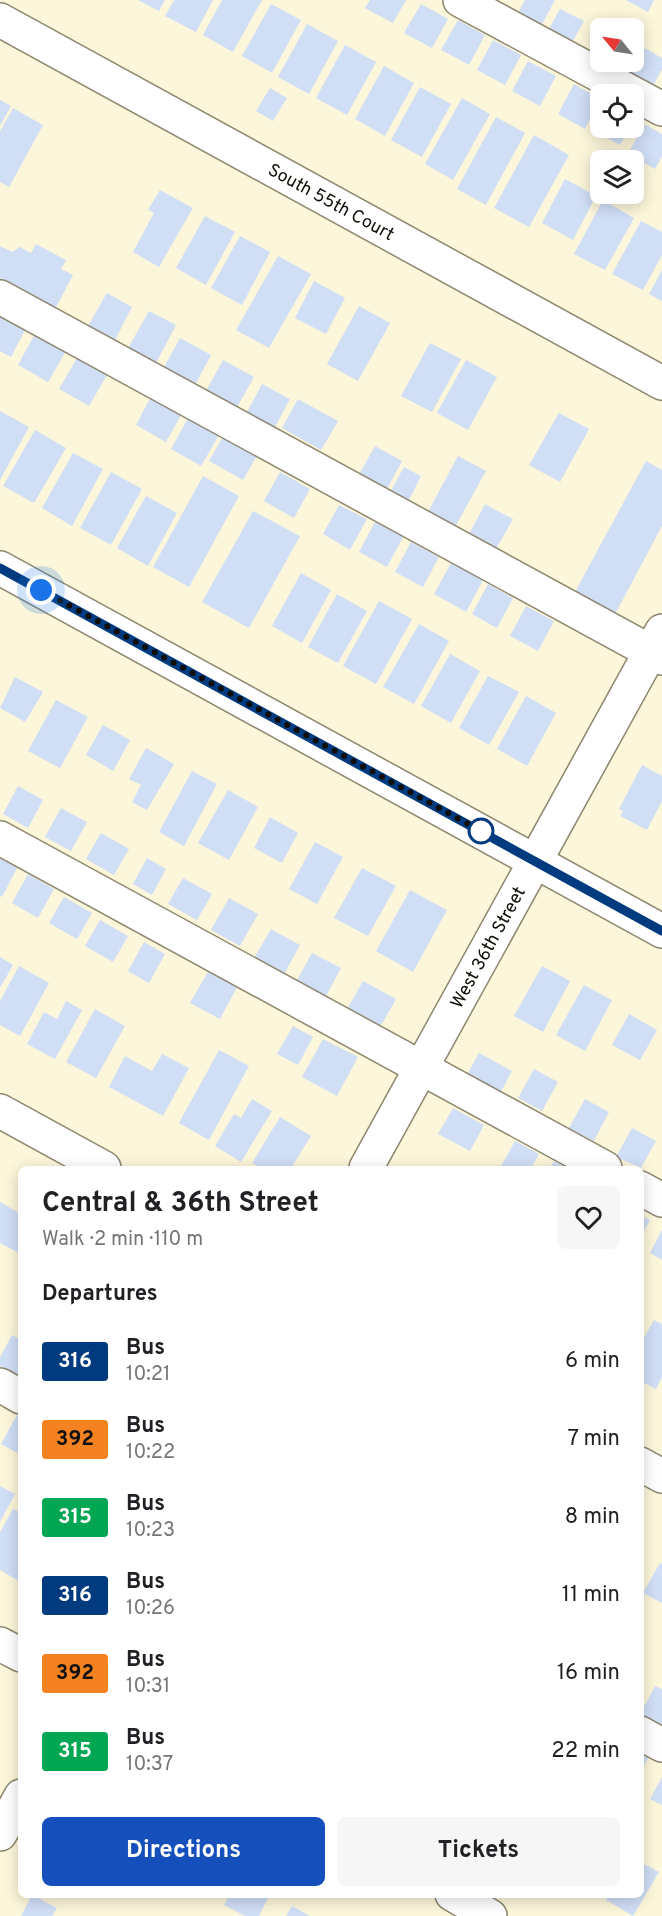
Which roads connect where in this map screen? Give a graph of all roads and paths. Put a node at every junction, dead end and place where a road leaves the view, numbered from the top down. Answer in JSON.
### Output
{"nodes":[{"id":1,"x":459,"y":0,"type":"edge"},
{"id":2,"x":0,"y":20,"type":"edge"},
{"id":3,"x":662,"y":109,"type":"edge"},
{"id":4,"x":0,"y":297,"type":"edge"},
{"id":5,"x":662,"y":383,"type":"edge"},
{"id":6,"x":0,"y":568,"type":"edge"},
{"id":7,"x":658,"y":647,"type":"edge"},
{"id":8,"x":0,"y":838,"type":"edge"},
{"id":9,"x":534,"y":861,"type":"junction"},
{"id":10,"x":662,"y":931,"type":"edge"},
{"id":11,"x":421,"y":1067,"type":"junction"},
{"id":12,"x":0,"y":1112,"type":"edge"},
{"id":13,"x":100,"y":1166,"type":"edge"},
{"id":14,"x":367,"y":1166,"type":"edge"},
{"id":15,"x":601,"y":1166,"type":"edge"},
{"id":16,"x":644,"y":1190,"type":"edge"},
{"id":17,"x":662,"y":1200,"type":"edge"},
{"id":18,"x":0,"y":1385,"type":"edge"},
{"id":19,"x":18,"y":1394,"type":"edge"},
{"id":20,"x":644,"y":1466,"type":"edge"},
{"id":21,"x":662,"y":1476,"type":"edge"},
{"id":22,"x":0,"y":1644,"type":"edge"},
{"id":23,"x":18,"y":1654,"type":"edge"},
{"id":24,"x":644,"y":1735,"type":"edge"},
{"id":25,"x":662,"y":1745,"type":"edge"},
{"id":26,"x":18,"y":1801,"type":"edge"},
{"id":27,"x":0,"y":1834,"type":"edge"},
{"id":28,"x":459,"y":1898,"type":"edge"},
{"id":29,"x":490,"y":1916,"type":"edge"}],
"edges":[{"from":1,"to":3,"type":"street"},
{"from":2,"to":5,"type":"street","name":"South 55th Court"},
{"from":4,"to":7,"type":"street"},
{"from":6,"to":9,"type":"street"},
{"from":7,"to":9,"type":"street","name":"West 36th Street"},
{"from":8,"to":11,"type":"street"},
{"from":9,"to":10,"type":"street"},
{"from":9,"to":11,"type":"street","name":"West 36th Street"},
{"from":11,"to":14,"type":"street","name":"West 36th Street"},
{"from":11,"to":15,"type":"street"},
{"from":12,"to":13,"type":"street"},
{"from":16,"to":17,"type":"street"},
{"from":18,"to":19,"type":"street"},
{"from":20,"to":21,"type":"street"},
{"from":22,"to":23,"type":"street"},
{"from":24,"to":25,"type":"street"},
{"from":26,"to":27,"type":"street"},
{"from":28,"to":29,"type":"street"}]}
